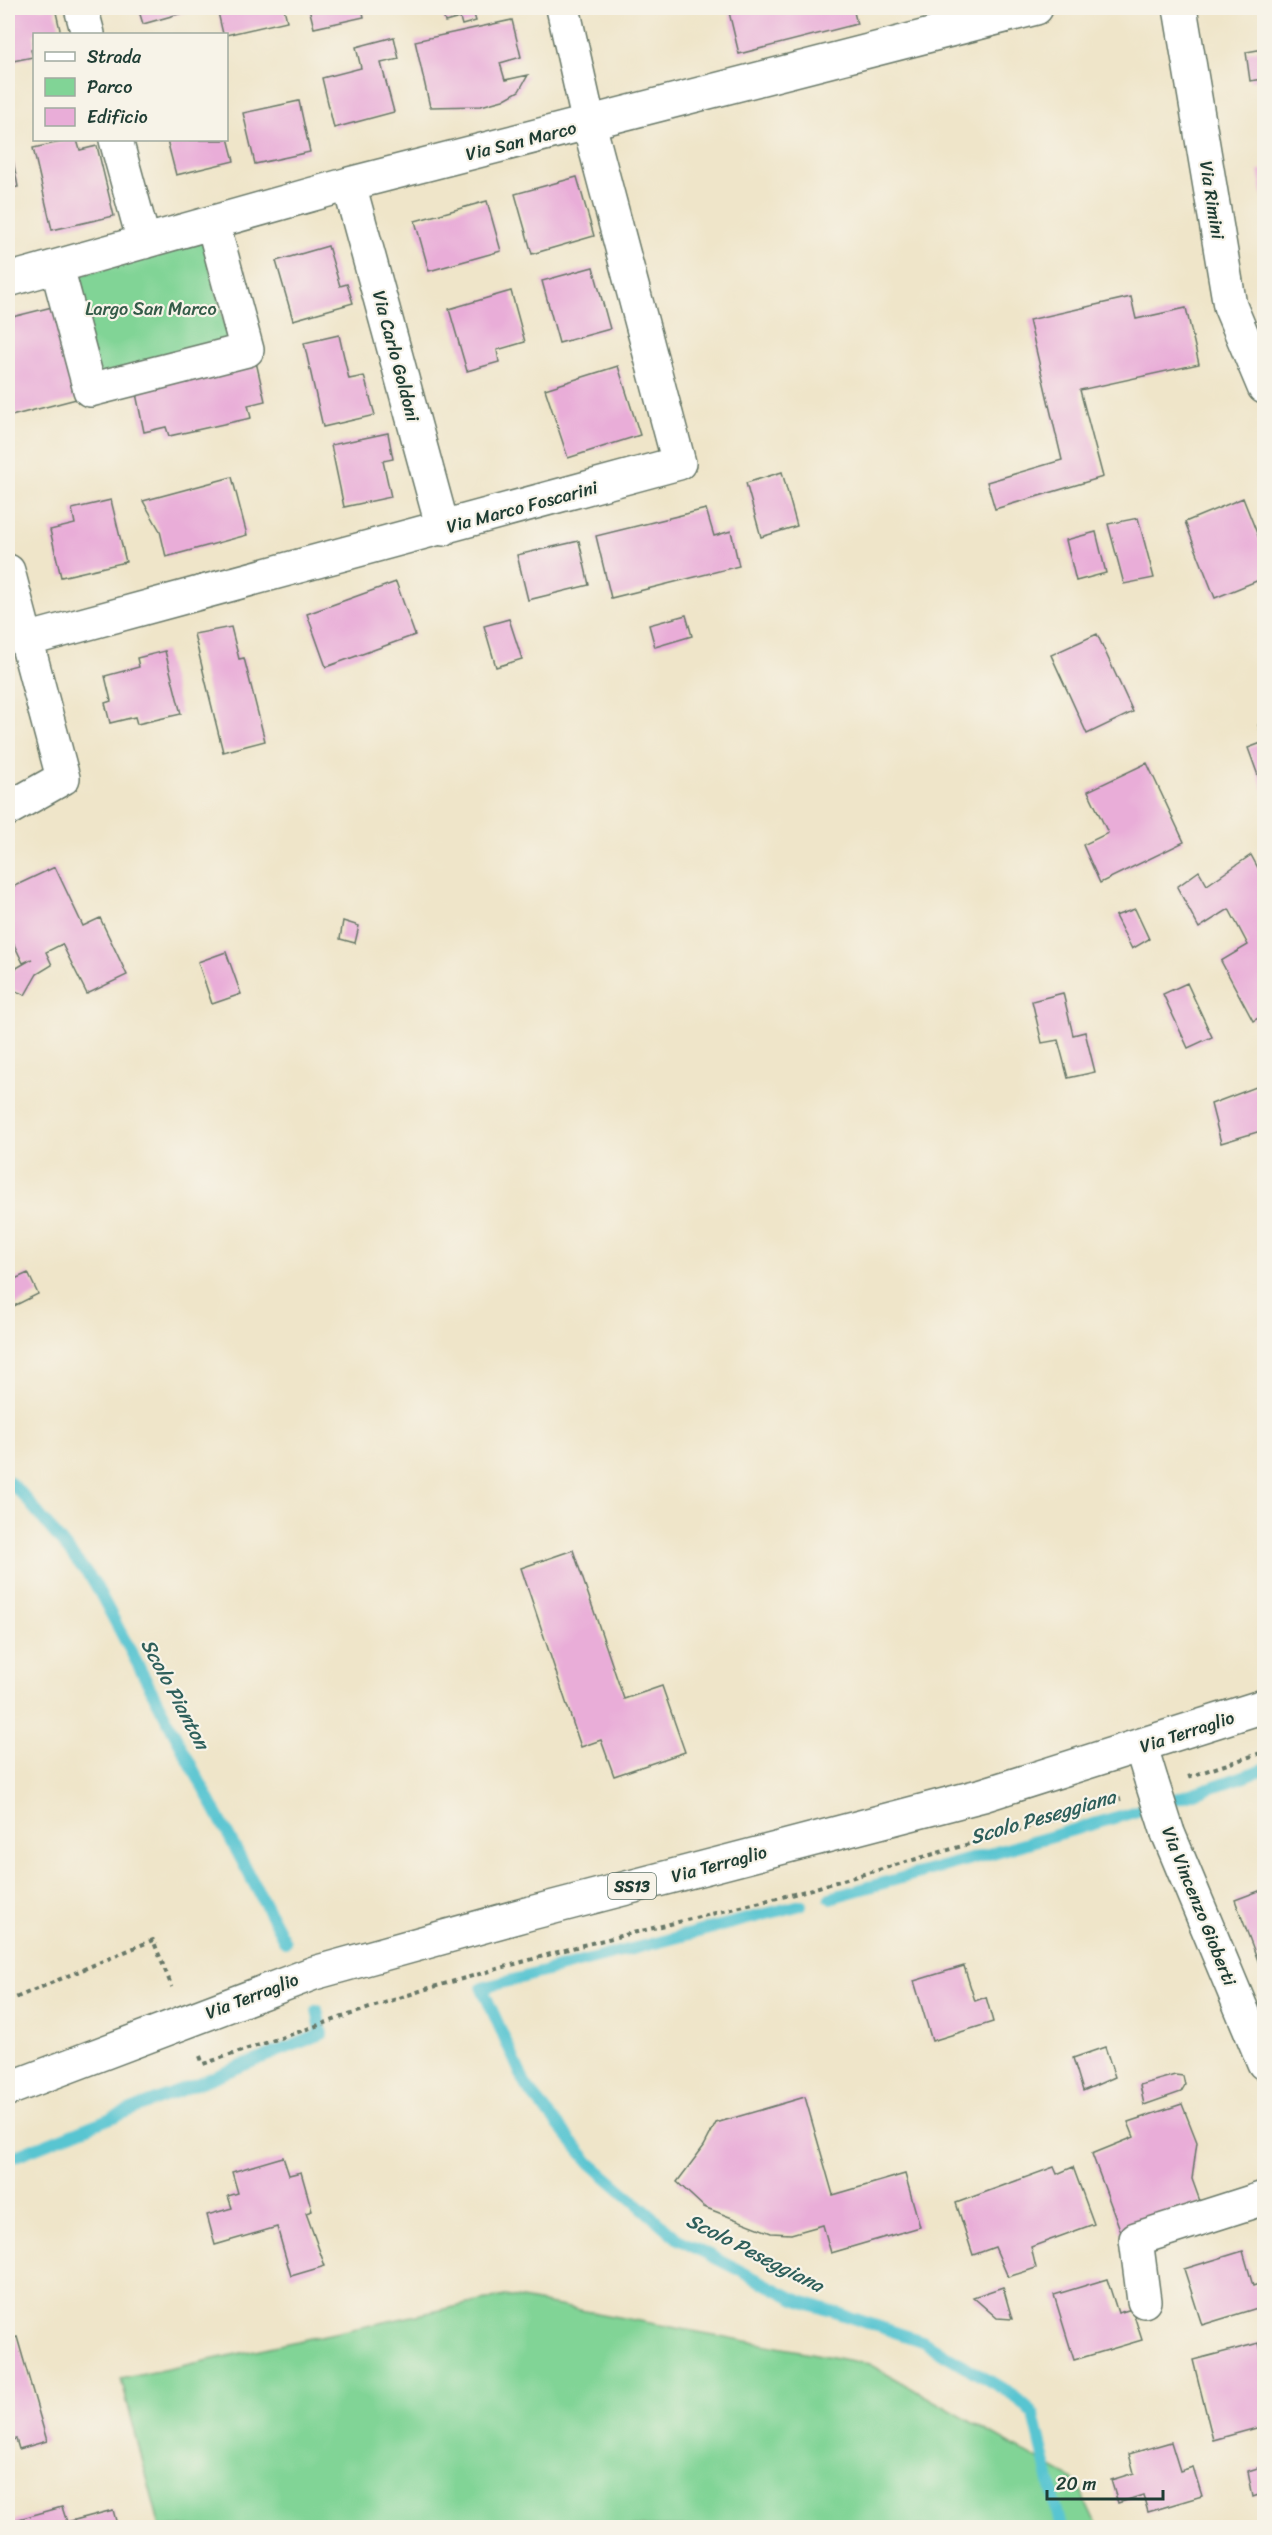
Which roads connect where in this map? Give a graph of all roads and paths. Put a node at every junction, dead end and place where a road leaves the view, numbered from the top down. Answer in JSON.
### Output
{"nodes":[{"id":1,"x":81,"y":8,"type":"edge"},
{"id":2,"x":563,"y":8,"type":"edge"},
{"id":3,"x":1036,"y":8,"type":"edge"},
{"id":4,"x":1180,"y":8,"type":"edge"},
{"id":5,"x":88,"y":33,"type":"edge"},
{"id":6,"x":589,"y":124,"type":"junction"},
{"id":7,"x":116,"y":141,"type":"edge"},
{"id":8,"x":350,"y":184,"type":"junction"},
{"id":9,"x":213,"y":224,"type":"junction"},
{"id":10,"x":144,"y":242,"type":"junction"},
{"id":11,"x":57,"y":267,"type":"junction"},
{"id":12,"x":8,"y":280,"type":"edge"},
{"id":13,"x":1264,"y":387,"type":"edge"},
{"id":14,"x":443,"y":529,"type":"junction"},
{"id":15,"x":8,"y":571,"type":"edge"},
{"id":16,"x":27,"y":640,"type":"junction"},
{"id":17,"x":8,"y":809,"type":"edge"},
{"id":18,"x":1264,"y":1706,"type":"edge"},
{"id":19,"x":1142,"y":1747,"type":"junction"},
{"id":20,"x":1264,"y":2063,"type":"edge"},
{"id":21,"x":8,"y":2089,"type":"edge"},
{"id":22,"x":1264,"y":2198,"type":"edge"},
{"id":23,"x":1144,"y":2301,"type":"dead end"}],
"edges":[{"from":1,"to":5,"type":"street"},
{"from":2,"to":6,"type":"street"},
{"from":3,"to":6,"type":"street","name":"Via San Marco"},
{"from":4,"to":13,"type":"street","name":"Via Rimini"},
{"from":6,"to":8,"type":"street","name":"Via San Marco"},
{"from":6,"to":14,"type":"street","name":"Via Marco Foscarini"},
{"from":7,"to":10,"type":"street"},
{"from":8,"to":9,"type":"street","name":"Via San Marco"},
{"from":8,"to":14,"type":"street","name":"Via Carlo Goldoni"},
{"from":9,"to":10,"type":"street","name":"Via San Marco"},
{"from":9,"to":11,"type":"street"},
{"from":10,"to":11,"type":"street","name":"Via San Marco"},
{"from":11,"to":12,"type":"street","name":"Via San Marco"},
{"from":14,"to":16,"type":"street","name":"Via Marco Foscarini"},
{"from":15,"to":16,"type":"street"},
{"from":16,"to":17,"type":"street"},
{"from":18,"to":19,"type":"street","name":"Via Terraglio","number":"SS13"},
{"from":19,"to":20,"type":"street","name":"Via Vincenzo Gioberti","bridge":true},
{"from":19,"to":21,"type":"street","name":"Via Terraglio","number":"SS13"},
{"from":22,"to":23,"type":"street"}]}
